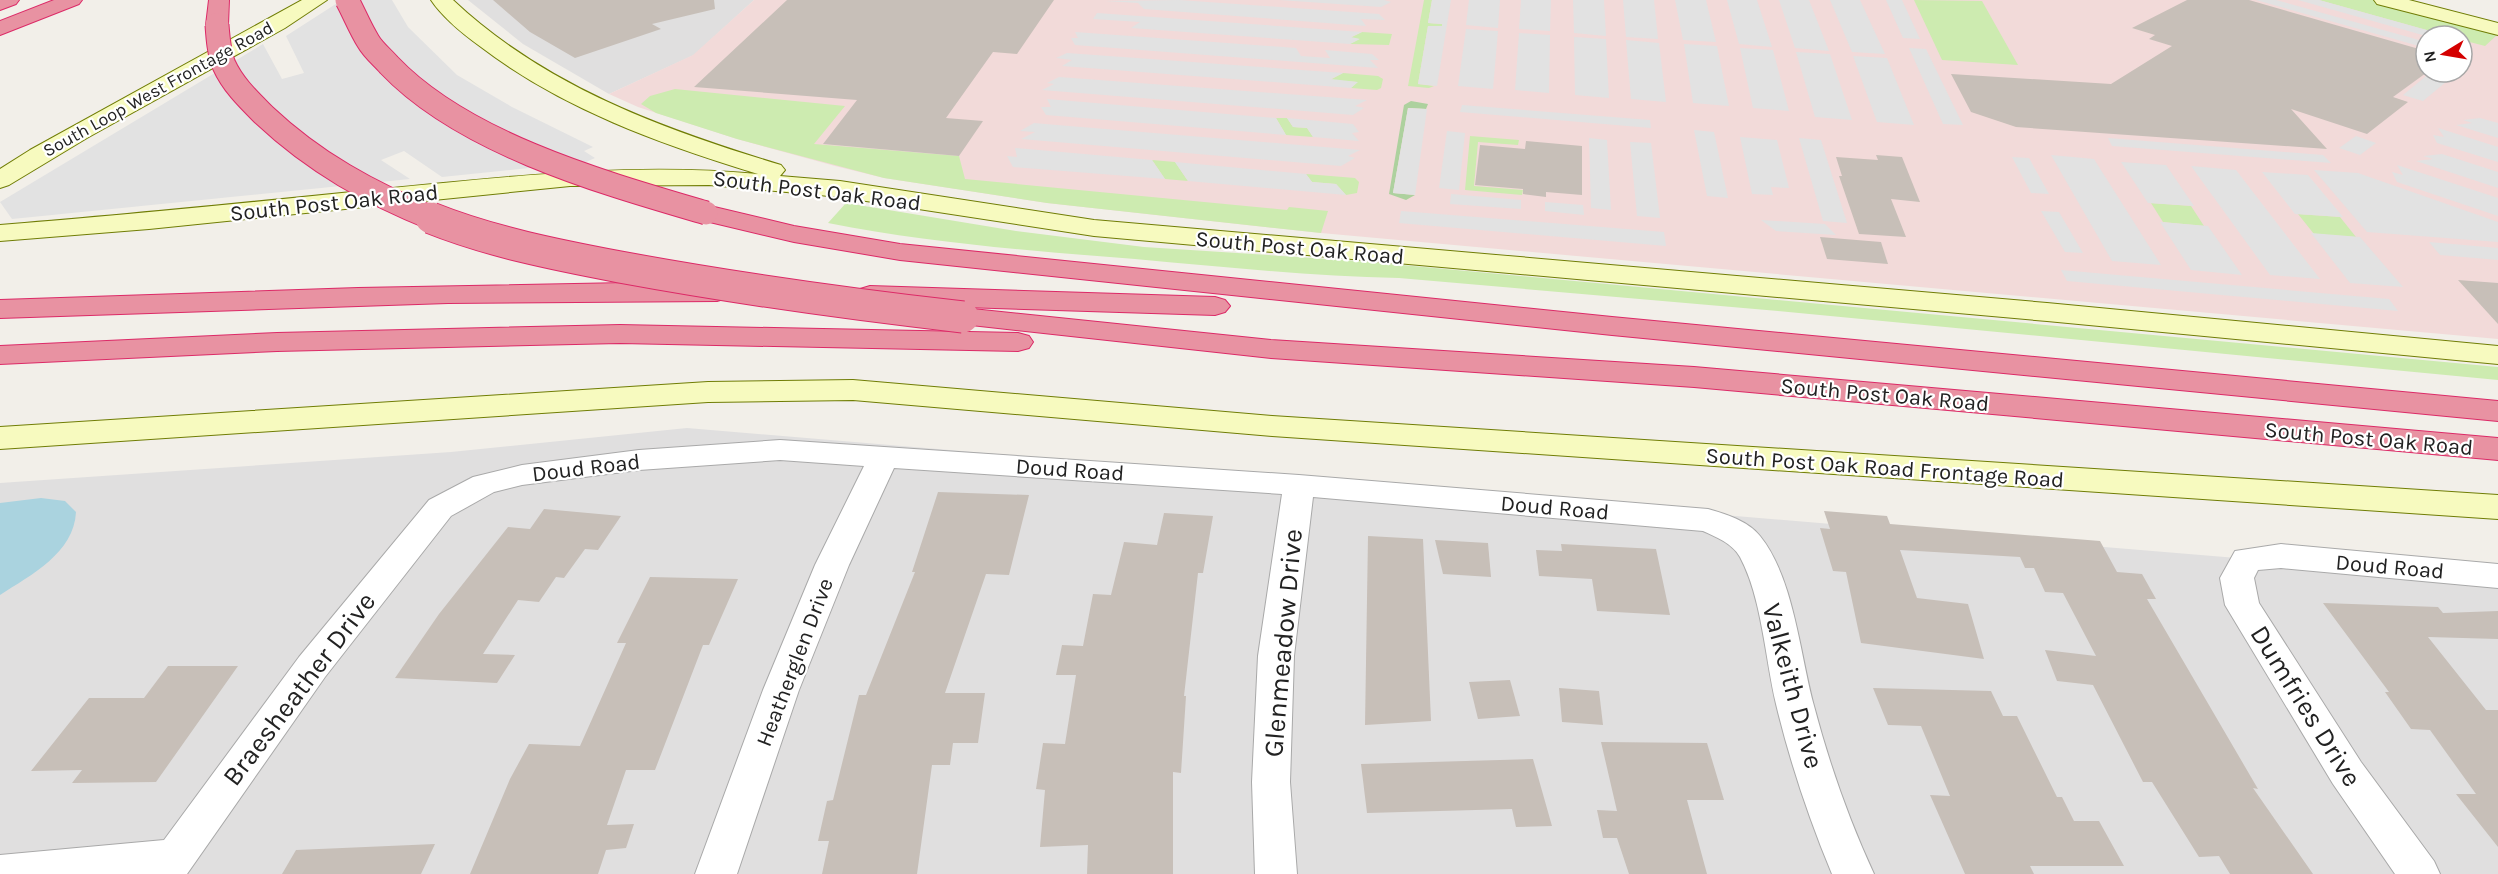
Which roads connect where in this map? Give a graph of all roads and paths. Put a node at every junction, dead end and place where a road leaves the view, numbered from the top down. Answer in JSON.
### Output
{"nodes":[{"id":1,"x":9,"y":0,"type":"edge"},
{"id":2,"x":72,"y":0,"type":"edge"},
{"id":3,"x":317,"y":0,"type":"edge"},
{"id":4,"x":346,"y":0,"type":"edge"},
{"id":5,"x":441,"y":0,"type":"edge"},
{"id":6,"x":2384,"y":0,"type":"edge"},
{"id":7,"x":2451,"y":0,"type":"edge"},
{"id":8,"x":0,"y":4,"type":"edge"},
{"id":9,"x":218,"y":12,"type":"edge"},
{"id":10,"x":2498,"y":12,"type":"edge"},
{"id":11,"x":0,"y":28,"type":"edge"},
{"id":12,"x":2498,"y":29,"type":"edge"},
{"id":13,"x":0,"y":180,"type":"edge"},
{"id":14,"x":840,"y":189,"type":"junction"},
{"id":15,"x":0,"y":233,"type":"edge"},
{"id":16,"x":0,"y":309,"type":"edge"},
{"id":17,"x":1612,"y":326,"type":"junction"},
{"id":18,"x":1271,"y":349,"type":"junction"},
{"id":19,"x":0,"y":355,"type":"edge"},
{"id":20,"x":2498,"y":356,"type":"edge"},
{"id":21,"x":2498,"y":411,"type":"edge"},
{"id":22,"x":0,"y":438,"type":"edge"},
{"id":23,"x":2498,"y":449,"type":"edge"},
{"id":24,"x":885,"y":455,"type":"junction"},
{"id":25,"x":1299,"y":485,"type":"junction"},
{"id":26,"x":2498,"y":507,"type":"edge"},
{"id":27,"x":440,"y":508,"type":"joint"},
{"id":28,"x":1708,"y":520,"type":"joint"},
{"id":29,"x":2282,"y":556,"type":"joint"},
{"id":30,"x":2498,"y":576,"type":"edge"},
{"id":31,"x":168,"y":866,"type":"edge"},
{"id":32,"x":0,"y":873,"type":"edge"},
{"id":33,"x":716,"y":874,"type":"edge"},
{"id":34,"x":1276,"y":874,"type":"edge"},
{"id":35,"x":1853,"y":874,"type":"edge"},
{"id":36,"x":2419,"y":874,"type":"edge"}],
"edges":[{"from":1,"to":8,"type":"highway"},
{"from":2,"to":11,"type":"highway"},
{"from":3,"to":13,"type":"main road","name":"South Loop West Frontage Road"},
{"from":4,"to":17,"type":"highway","bridge":true},
{"from":5,"to":14,"type":"main road"},
{"from":6,"to":12,"type":"main road"},
{"from":7,"to":10,"type":"main road"},
{"from":9,"to":18,"type":"highway","bridge":true},
{"from":14,"to":15,"type":"main road","name":"South Post Oak Road"},
{"from":14,"to":20,"type":"main road","name":"South Post Oak Road"},
{"from":16,"to":17,"type":"highway"},
{"from":17,"to":21,"type":"highway","name":"South Post Oak Road"},
{"from":18,"to":19,"type":"highway"},
{"from":18,"to":23,"type":"highway","name":"South Post Oak Road"},
{"from":22,"to":26,"type":"main road","name":"South Post Oak Road Frontage Road"},
{"from":24,"to":25,"type":"street","name":"Doud Road"},
{"from":24,"to":27,"type":"street","name":"Doud Road"},
{"from":24,"to":33,"type":"street","name":"Heatherglen Drive"},
{"from":25,"to":28,"type":"street","name":"Doud Road"},
{"from":25,"to":34,"type":"street","name":"Glenmeadow Drive"},
{"from":27,"to":31,"type":"street","name":"Braesheather Drive"},
{"from":28,"to":35,"type":"street","name":"Valkeith Drive"},
{"from":29,"to":30,"type":"street","name":"Doud Road"},
{"from":29,"to":36,"type":"street","name":"Dumfries Drive"},
{"from":31,"to":32,"type":"street"}]}
